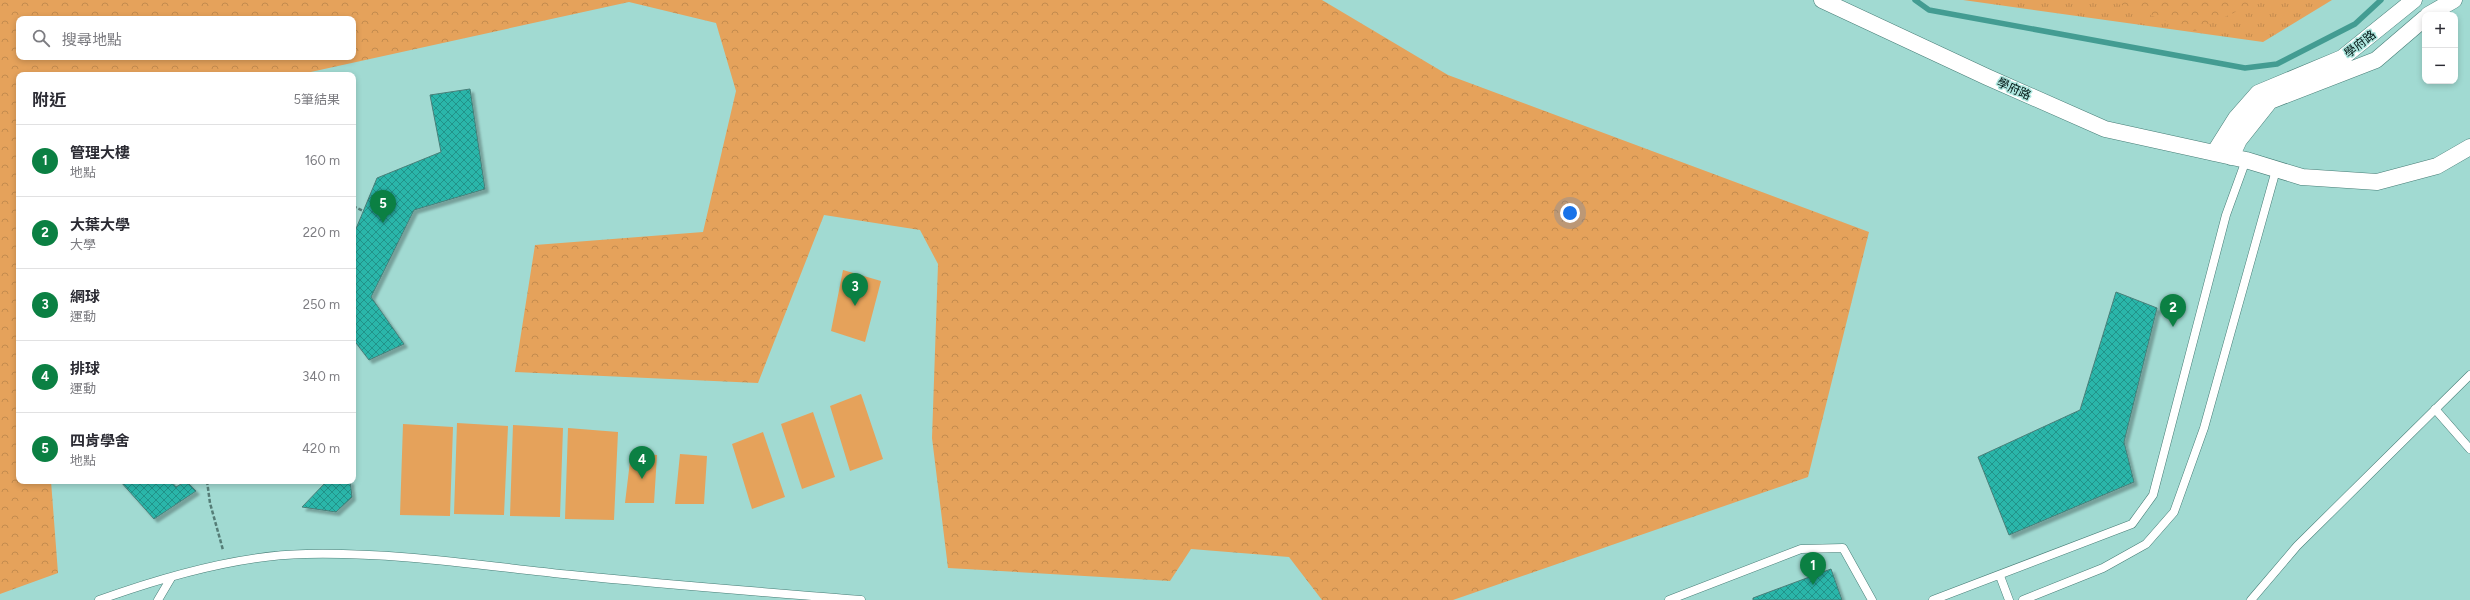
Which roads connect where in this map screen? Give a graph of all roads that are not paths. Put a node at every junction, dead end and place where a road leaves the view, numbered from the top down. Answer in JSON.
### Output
{"nodes":[{"id":1,"x":1822,"y":0,"type":"edge"},
{"id":2,"x":2414,"y":0,"type":"edge"},
{"id":3,"x":2454,"y":0,"type":"edge"},
{"id":4,"x":2433,"y":12,"type":"edge"},
{"id":5,"x":2422,"y":21,"type":"edge"},
{"id":6,"x":2470,"y":147,"type":"edge"},
{"id":7,"x":2214,"y":153,"type":"junction"},
{"id":8,"x":2238,"y":159,"type":"junction"},
{"id":9,"x":2276,"y":170,"type":"junction"},
{"id":10,"x":2470,"y":375,"type":"edge"},
{"id":11,"x":2434,"y":409,"type":"junction"},
{"id":12,"x":2470,"y":449,"type":"edge"},
{"id":13,"x":2000,"y":576,"type":"junction"},
{"id":14,"x":171,"y":578,"type":"junction"},
{"id":15,"x":99,"y":600,"type":"edge"},
{"id":16,"x":158,"y":600,"type":"edge"},
{"id":17,"x":862,"y":600,"type":"edge"},
{"id":18,"x":1669,"y":600,"type":"edge"},
{"id":19,"x":1872,"y":600,"type":"edge"},
{"id":20,"x":1933,"y":600,"type":"edge"},
{"id":21,"x":2009,"y":600,"type":"edge"},
{"id":22,"x":2023,"y":600,"type":"edge"},
{"id":23,"x":2251,"y":600,"type":"edge"}],
"edges":[{"from":1,"to":7,"type":"street","name":"學府路"},
{"from":2,"to":7,"type":"street","name":"學府路"},
{"from":3,"to":4,"type":"street"},
{"from":5,"to":8,"type":"street","name":"學府路"},
{"from":6,"to":9,"type":"street","name":"學府路"},
{"from":7,"to":8,"type":"street","name":"學府路"},
{"from":8,"to":9,"type":"street","name":"學府路"},
{"from":8,"to":13,"type":"lane"},
{"from":9,"to":22,"type":"lane"},
{"from":10,"to":11,"type":"lane"},
{"from":11,"to":12,"type":"lane"},
{"from":11,"to":23,"type":"lane"},
{"from":13,"to":20,"type":"lane"},
{"from":13,"to":21,"type":"lane"},
{"from":14,"to":15,"type":"lane"},
{"from":14,"to":16,"type":"lane"},
{"from":14,"to":17,"type":"lane"},
{"from":18,"to":19,"type":"lane"}]}
